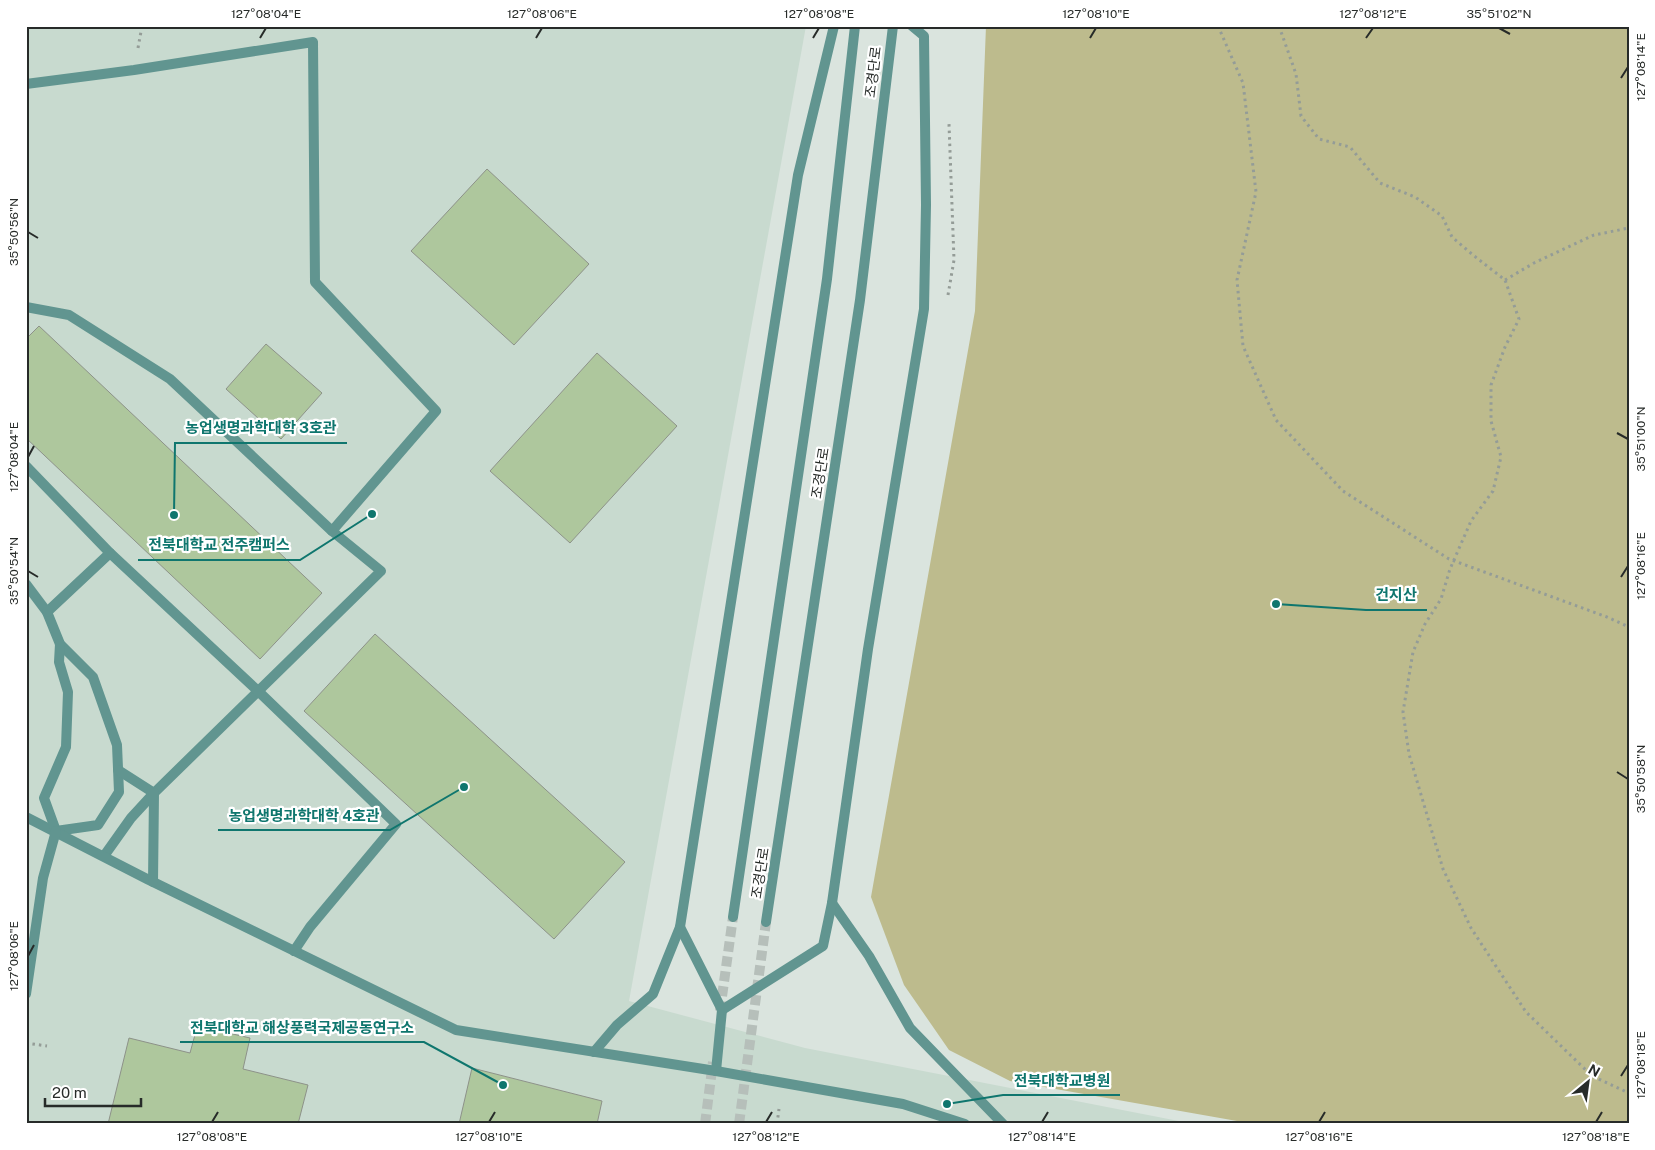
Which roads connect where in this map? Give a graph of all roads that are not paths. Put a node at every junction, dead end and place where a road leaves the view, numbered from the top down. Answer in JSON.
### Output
{"nodes":[{"id":1,"x":834,"y":26,"type":"edge"},
{"id":2,"x":855,"y":26,"type":"edge"},
{"id":3,"x":893,"y":26,"type":"edge"},
{"id":4,"x":912,"y":26,"type":"edge"},
{"id":5,"x":26,"y":84,"type":"edge"},
{"id":6,"x":26,"y":307,"type":"edge"},
{"id":7,"x":26,"y":466,"type":"edge"},
{"id":8,"x":332,"y":531,"type":"junction"},
{"id":9,"x":110,"y":553,"type":"junction"},
{"id":10,"x":26,"y":584,"type":"edge"},
{"id":11,"x":47,"y":612,"type":"junction"},
{"id":12,"x":60,"y":644,"type":"junction"},
{"id":13,"x":258,"y":691,"type":"junction"},
{"id":14,"x":118,"y":770,"type":"junction"},
{"id":15,"x":154,"y":793,"type":"junction"},
{"id":16,"x":26,"y":817,"type":"edge"},
{"id":17,"x":56,"y":832,"type":"junction"},
{"id":18,"x":104,"y":856,"type":"junction"},
{"id":19,"x":153,"y":882,"type":"junction"},
{"id":20,"x":832,"y":903,"type":"junction"},
{"id":21,"x":733,"y":917,"type":"tunnel mouth"},
{"id":22,"x":766,"y":922,"type":"tunnel mouth"},
{"id":23,"x":680,"y":927,"type":"junction"},
{"id":24,"x":294,"y":951,"type":"junction"},
{"id":25,"x":26,"y":994,"type":"edge"},
{"id":26,"x":722,"y":1010,"type":"junction"},
{"id":27,"x":594,"y":1052,"type":"junction"},
{"id":28,"x":716,"y":1071,"type":"junction"},
{"id":29,"x":965,"y":1124,"type":"edge"},
{"id":30,"x":1003,"y":1124,"type":"edge"}],
"edges":[{"from":1,"to":23,"type":"street"},
{"from":2,"to":21,"type":"street","name":"조경단로"},
{"from":3,"to":22,"type":"street","name":"조경단로"},
{"from":4,"to":20,"type":"street"},
{"from":5,"to":8,"type":"street"},
{"from":6,"to":8,"type":"street"},
{"from":7,"to":9,"type":"street"},
{"from":8,"to":13,"type":"street"},
{"from":9,"to":11,"type":"street"},
{"from":9,"to":13,"type":"street"},
{"from":10,"to":11,"type":"street"},
{"from":11,"to":12,"type":"street"},
{"from":12,"to":14,"type":"street"},
{"from":12,"to":17,"type":"street"},
{"from":13,"to":15,"type":"street"},
{"from":13,"to":24,"type":"street"},
{"from":14,"to":15,"type":"street"},
{"from":14,"to":17,"type":"street"},
{"from":15,"to":18,"type":"street"},
{"from":15,"to":19,"type":"street"},
{"from":16,"to":17,"type":"street"},
{"from":17,"to":18,"type":"street"},
{"from":17,"to":25,"type":"street"},
{"from":18,"to":19,"type":"street"},
{"from":19,"to":24,"type":"street"},
{"from":20,"to":26,"type":"street"},
{"from":20,"to":30,"type":"street"},
{"from":23,"to":26,"type":"street"},
{"from":23,"to":27,"type":"street"},
{"from":24,"to":27,"type":"street"},
{"from":26,"to":28,"type":"street"},
{"from":27,"to":28,"type":"street"},
{"from":28,"to":29,"type":"street"}]}
